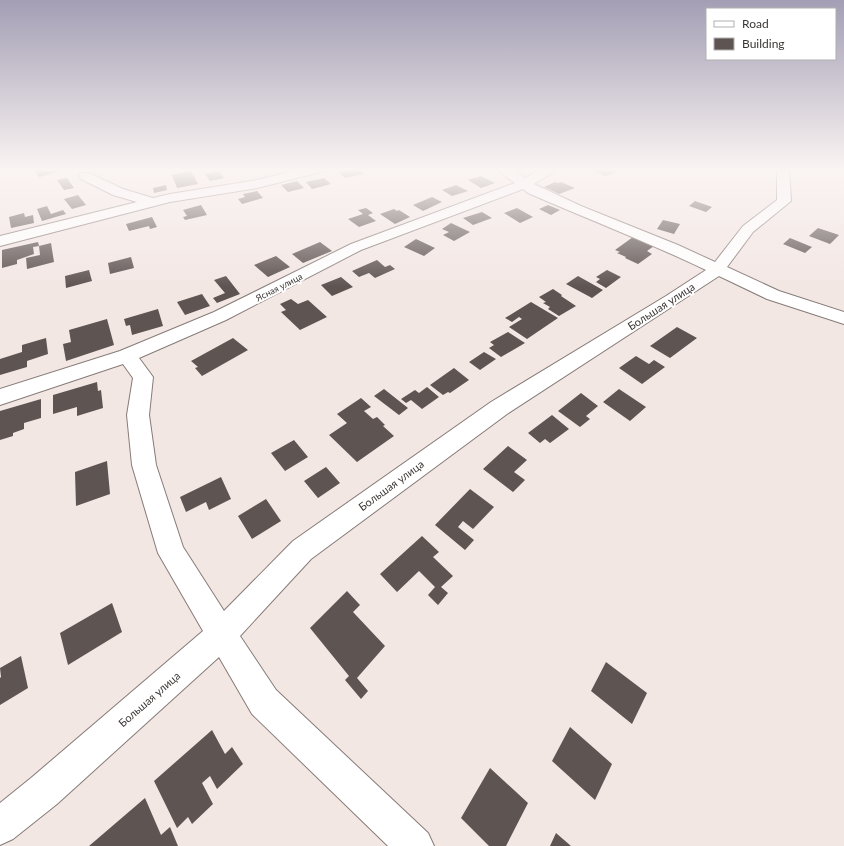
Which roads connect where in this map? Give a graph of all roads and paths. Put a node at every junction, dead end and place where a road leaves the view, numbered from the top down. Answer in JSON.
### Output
{"nodes":[{"id":1,"x":91,"y":207,"type":"edge"},
{"id":2,"x":462,"y":207,"type":"edge"},
{"id":3,"x":575,"y":207,"type":"edge"},
{"id":4,"x":777,"y":207,"type":"edge"},
{"id":5,"x":0,"y":241,"type":"edge"},
{"id":6,"x":717,"y":270,"type":"junction"},
{"id":7,"x":844,"y":318,"type":"edge"},
{"id":8,"x":127,"y":356,"type":"junction"},
{"id":9,"x":0,"y":397,"type":"edge"},
{"id":10,"x":222,"y":635,"type":"junction"},
{"id":11,"x":0,"y":826,"type":"edge"},
{"id":12,"x":415,"y":846,"type":"edge"}],
"edges":[{"from":1,"to":5,"type":"street"},
{"from":2,"to":8,"type":"street","name":"Ясная улица"},
{"from":3,"to":6,"type":"street"},
{"from":4,"to":6,"type":"street","name":"Большая улица"},
{"from":6,"to":7,"type":"street"},
{"from":6,"to":10,"type":"street","name":"Большая улица"},
{"from":8,"to":9,"type":"street","name":"Ясная улица"},
{"from":8,"to":10,"type":"street"},
{"from":10,"to":11,"type":"street","name":"Большая улица"},
{"from":10,"to":12,"type":"street"}]}
